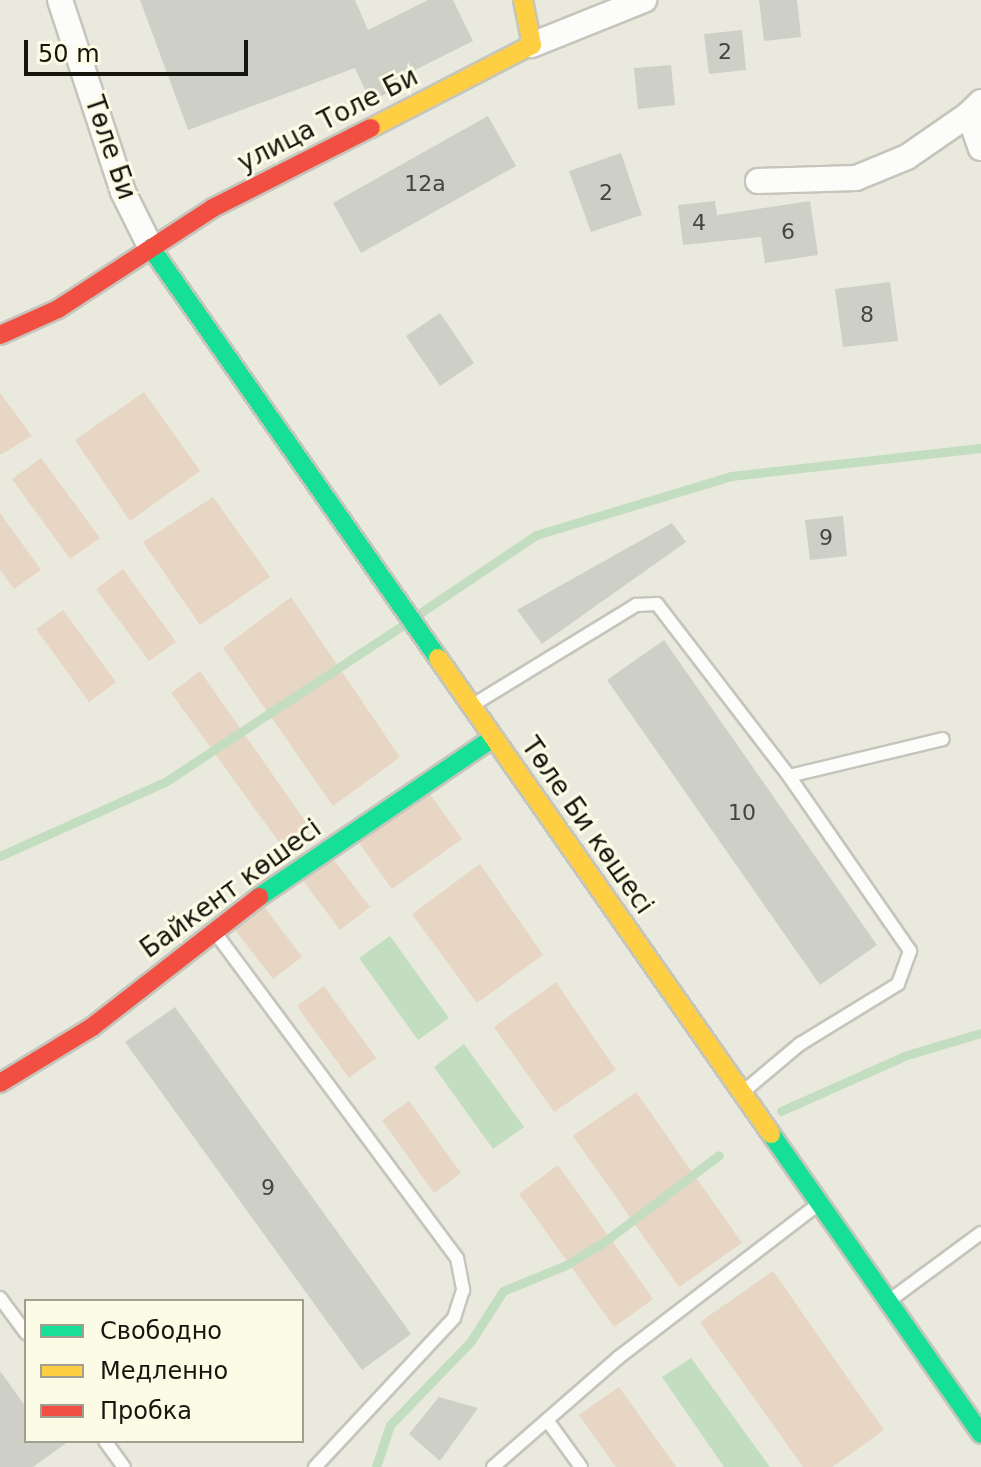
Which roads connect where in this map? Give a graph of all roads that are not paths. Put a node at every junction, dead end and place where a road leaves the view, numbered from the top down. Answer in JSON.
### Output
{"nodes":[{"id":1,"x":60,"y":0,"type":"edge"},
{"id":2,"x":523,"y":0,"type":"edge"},
{"id":3,"x":644,"y":0,"type":"edge"},
{"id":4,"x":532,"y":45,"type":"junction"},
{"id":5,"x":975,"y":108,"type":"edge"},
{"id":6,"x":981,"y":148,"type":"edge"},
{"id":7,"x":758,"y":181,"type":"dead end"},
{"id":8,"x":151,"y":248,"type":"junction"},
{"id":9,"x":0,"y":335,"type":"edge"},
{"id":10,"x":471,"y":706,"type":"junction"},
{"id":11,"x":493,"y":738,"type":"junction"},
{"id":12,"x":943,"y":739,"type":"dead end"},
{"id":13,"x":789,"y":776,"type":"junction"},
{"id":14,"x":212,"y":929,"type":"junction"},
{"id":15,"x":0,"y":1083,"type":"edge"},
{"id":16,"x":742,"y":1093,"type":"junction"},
{"id":17,"x":819,"y":1203,"type":"junction"},
{"id":18,"x":981,"y":1233,"type":"edge"},
{"id":19,"x":0,"y":1298,"type":"edge"},
{"id":20,"x":888,"y":1302,"type":"junction"},
{"id":21,"x":24,"y":1330,"type":"edge"},
{"id":22,"x":547,"y":1420,"type":"junction"},
{"id":23,"x":981,"y":1434,"type":"edge"},
{"id":24,"x":106,"y":1443,"type":"edge"},
{"id":25,"x":124,"y":1467,"type":"edge"},
{"id":26,"x":315,"y":1467,"type":"edge"},
{"id":27,"x":493,"y":1467,"type":"edge"},
{"id":28,"x":581,"y":1467,"type":"edge"}],
"edges":[{"from":1,"to":8,"type":"street","name":"Төле Би"},
{"from":2,"to":4,"type":"main road"},
{"from":3,"to":4,"type":"street"},
{"from":4,"to":8,"type":"main road","name":"улица Толе Би"},
{"from":5,"to":6,"type":"street"},
{"from":5,"to":7,"type":"street"},
{"from":8,"to":9,"type":"main road","name":"улица Толе Би"},
{"from":8,"to":10,"type":"main road","name":"Төле Би көшесі"},
{"from":10,"to":11,"type":"main road","name":"Төле Би көшесі"},
{"from":10,"to":13,"type":"lane"},
{"from":11,"to":14,"type":"main road","name":"Байкент көшесі"},
{"from":11,"to":16,"type":"main road","name":"Төле Би көшесі"},
{"from":12,"to":13,"type":"lane"},
{"from":13,"to":16,"type":"lane"},
{"from":14,"to":15,"type":"main road","name":"Байкент көшесі"},
{"from":14,"to":26,"type":"lane"},
{"from":16,"to":17,"type":"main road","name":"Төле Би көшесі"},
{"from":17,"to":20,"type":"main road","name":"Төле Би көшесі"},
{"from":17,"to":22,"type":"lane"},
{"from":18,"to":20,"type":"lane"},
{"from":19,"to":21,"type":"lane"},
{"from":20,"to":23,"type":"main road","name":"Төле Би көшесі"},
{"from":22,"to":27,"type":"lane"},
{"from":22,"to":28,"type":"lane"},
{"from":24,"to":25,"type":"lane"}]}
